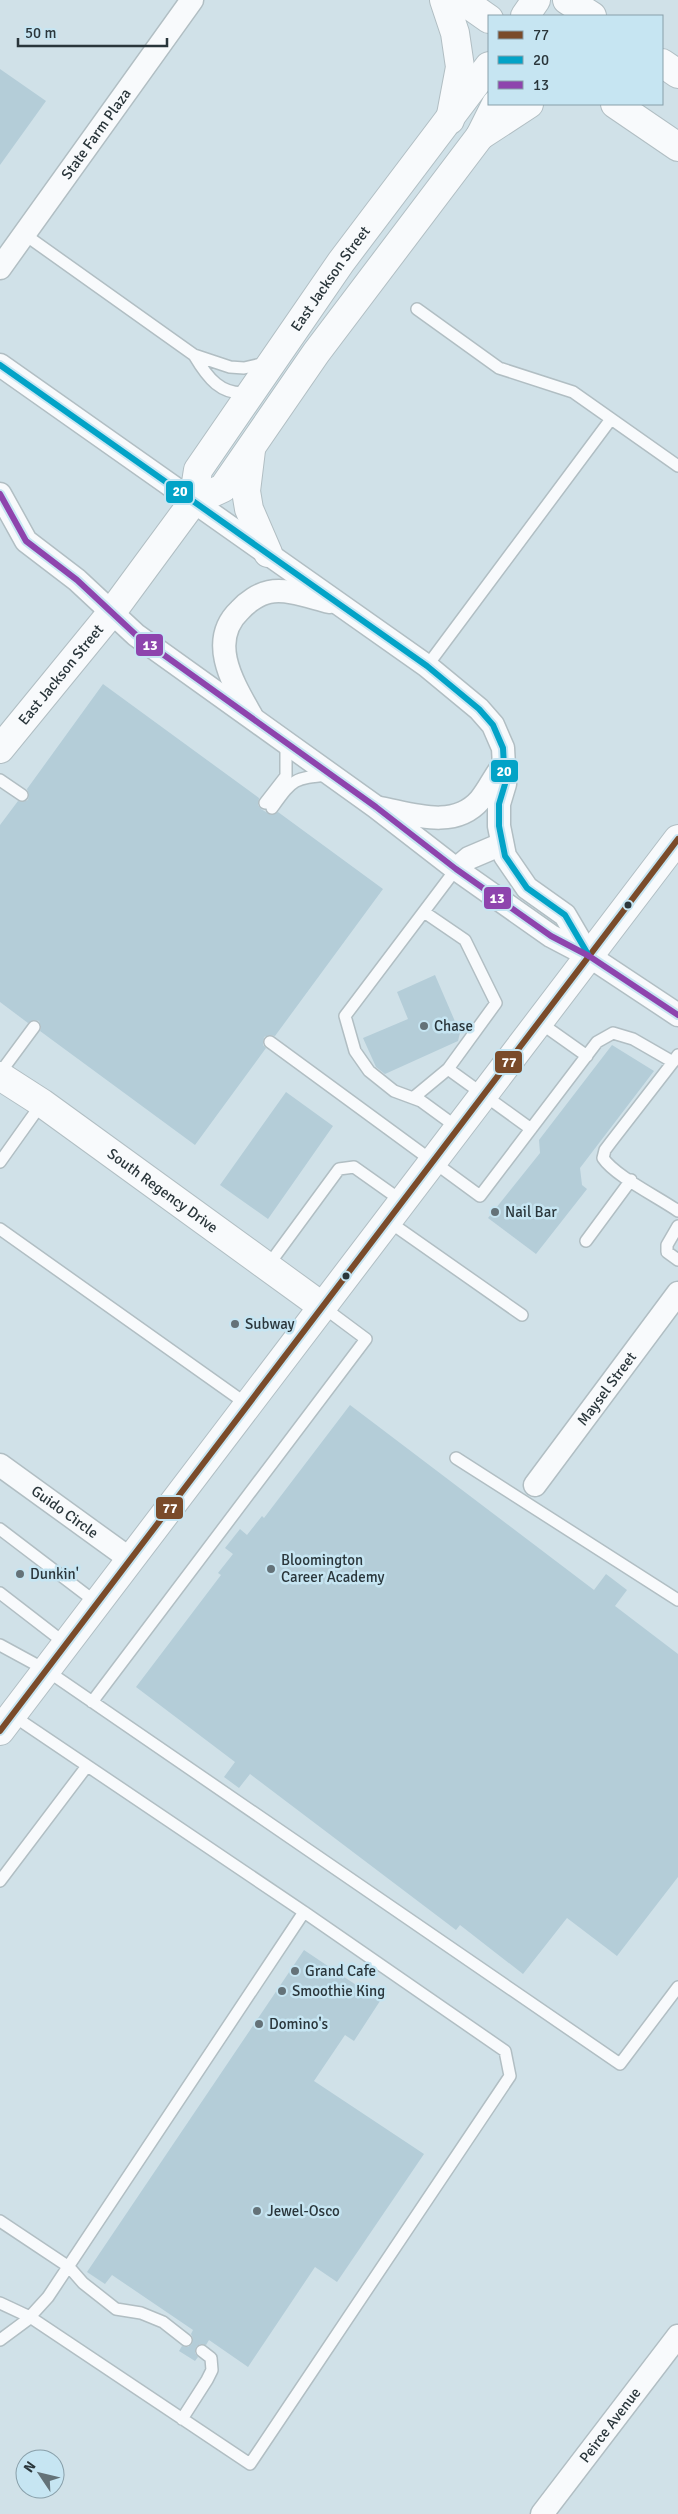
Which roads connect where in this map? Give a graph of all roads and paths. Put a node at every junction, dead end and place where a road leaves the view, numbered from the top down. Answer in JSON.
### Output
{"nodes":[{"id":1,"x":192,"y":0,"type":"edge"},
{"id":2,"x":444,"y":0,"type":"edge"},
{"id":3,"x":462,"y":0,"type":"edge"},
{"id":4,"x":536,"y":0,"type":"edge"},
{"id":5,"x":565,"y":6,"type":"edge"},
{"id":6,"x":526,"y":15,"type":"edge"},
{"id":7,"x":589,"y":15,"type":"edge"},
{"id":8,"x":488,"y":18,"type":"edge"},
{"id":9,"x":663,"y":64,"type":"edge"},
{"id":10,"x":488,"y":67,"type":"edge"},
{"id":11,"x":678,"y":74,"type":"edge"},
{"id":12,"x":496,"y":105,"type":"edge"},
{"id":13,"x":528,"y":105,"type":"edge"},
{"id":14,"x":615,"y":105,"type":"edge"},
{"id":15,"x":450,"y":120,"type":"junction"},
{"id":16,"x":480,"y":136,"type":"junction"},
{"id":17,"x":678,"y":147,"type":"edge"},
{"id":18,"x":24,"y":234,"type":"junction"},
{"id":19,"x":0,"y":268,"type":"edge"},
{"id":20,"x":416,"y":309,"type":"dead end"},
{"id":21,"x":316,"y":353,"type":"junction"},
{"id":22,"x":194,"y":355,"type":"junction"},
{"id":23,"x":273,"y":361,"type":"junction"},
{"id":24,"x":0,"y":364,"type":"edge"},
{"id":25,"x":252,"y":391,"type":"junction"},
{"id":26,"x":611,"y":419,"type":"junction"},
{"id":27,"x":251,"y":446,"type":"junction"},
{"id":28,"x":678,"y":466,"type":"edge"},
{"id":29,"x":0,"y":494,"type":"edge"},
{"id":30,"x":193,"y":502,"type":"junction"},
{"id":31,"x":268,"y":552,"type":"junction"},
{"id":32,"x":338,"y":604,"type":"junction"},
{"id":33,"x":112,"y":612,"type":"junction"},
{"id":34,"x":427,"y":666,"type":"junction"},
{"id":35,"x":254,"y":720,"type":"junction"},
{"id":36,"x":286,"y":743,"type":"junction"},
{"id":37,"x":0,"y":749,"type":"edge"},
{"id":38,"x":504,"y":764,"type":"junction"},
{"id":39,"x":331,"y":775,"type":"junction"},
{"id":40,"x":0,"y":780,"type":"edge"},
{"id":41,"x":22,"y":795,"type":"dead end"},
{"id":42,"x":376,"y":807,"type":"junction"},
{"id":43,"x":678,"y":839,"type":"edge"},
{"id":44,"x":502,"y":844,"type":"junction"},
{"id":45,"x":456,"y":869,"type":"junction"},
{"id":46,"x":424,"y":912,"type":"junction"},
{"id":47,"x":589,"y":956,"type":"junction"},
{"id":48,"x":678,"y":1016,"type":"edge"},
{"id":49,"x":539,"y":1022,"type":"junction"},
{"id":50,"x":34,"y":1027,"type":"dead end"},
{"id":51,"x":270,"y":1042,"type":"dead end"},
{"id":52,"x":587,"y":1056,"type":"junction"},
{"id":53,"x":675,"y":1058,"type":"edge"},
{"id":54,"x":448,"y":1069,"type":"junction"},
{"id":55,"x":0,"y":1075,"type":"edge"},
{"id":56,"x":484,"y":1095,"type":"junction"},
{"id":57,"x":413,"y":1098,"type":"junction"},
{"id":58,"x":42,"y":1103,"type":"junction"},
{"id":59,"x":458,"y":1128,"type":"junction"},
{"id":60,"x":531,"y":1129,"type":"junction"},
{"id":61,"x":0,"y":1162,"type":"edge"},
{"id":62,"x":433,"y":1162,"type":"junction"},
{"id":63,"x":631,"y":1180,"type":"junction"},
{"id":64,"x":396,"y":1211,"type":"junction"},
{"id":65,"x":678,"y":1211,"type":"edge"},
{"id":66,"x":678,"y":1226,"type":"edge"},
{"id":67,"x":0,"y":1229,"type":"edge"},
{"id":68,"x":586,"y":1241,"type":"dead end"},
{"id":69,"x":678,"y":1260,"type":"edge"},
{"id":70,"x":267,"y":1267,"type":"junction"},
{"id":71,"x":678,"y":1293,"type":"edge"},
{"id":72,"x":323,"y":1307,"type":"junction"},
{"id":73,"x":522,"y":1315,"type":"dead end"},
{"id":74,"x":248,"y":1405,"type":"junction"},
{"id":75,"x":456,"y":1458,"type":"dead end"},
{"id":76,"x":0,"y":1465,"type":"edge"},
{"id":77,"x":535,"y":1485,"type":"dead end"},
{"id":78,"x":0,"y":1529,"type":"edge"},
{"id":79,"x":130,"y":1559,"type":"junction"},
{"id":80,"x":0,"y":1593,"type":"edge"},
{"id":81,"x":678,"y":1600,"type":"edge"},
{"id":82,"x":97,"y":1603,"type":"junction"},
{"id":83,"x":0,"y":1643,"type":"edge"},
{"id":84,"x":66,"y":1644,"type":"junction"},
{"id":85,"x":46,"y":1670,"type":"junction"},
{"id":86,"x":92,"y":1702,"type":"junction"},
{"id":87,"x":6,"y":1723,"type":"edge"},
{"id":88,"x":87,"y":1766,"type":"junction"},
{"id":89,"x":0,"y":1881,"type":"edge"},
{"id":90,"x":304,"y":1912,"type":"junction"},
{"id":91,"x":678,"y":1987,"type":"edge"},
{"id":92,"x":0,"y":2221,"type":"edge"},
{"id":93,"x":69,"y":2267,"type":"junction"},
{"id":94,"x":0,"y":2303,"type":"edge"},
{"id":95,"x":30,"y":2317,"type":"junction"},
{"id":96,"x":678,"y":2336,"type":"edge"},
{"id":97,"x":0,"y":2340,"type":"edge"},
{"id":98,"x":186,"y":2340,"type":"dead end"},
{"id":99,"x":202,"y":2351,"type":"dead end"},
{"id":100,"x":185,"y":2421,"type":"junction"},
{"id":101,"x":542,"y":2514,"type":"edge"}],
"edges":[{"from":1,"to":18,"type":"street","name":"State Farm Plaza"},
{"from":2,"to":15,"type":"main road"},
{"from":3,"to":8,"type":"main road"},
{"from":4,"to":6,"type":"main road"},
{"from":5,"to":7,"type":"main road"},
{"from":9,"to":11,"type":"main road"},
{"from":10,"to":15,"type":"main road","name":"East Jackson Street"},
{"from":12,"to":16,"type":"main road","name":"East Jackson Street"},
{"from":13,"to":16,"type":"main road"},
{"from":14,"to":17,"type":"main road"},
{"from":15,"to":23,"type":"main road","name":"East Jackson Street"},
{"from":16,"to":21,"type":"main road","name":"East Jackson Street"},
{"from":18,"to":19,"type":"street","name":"State Farm Plaza"},
{"from":18,"to":22,"type":"lane"},
{"from":20,"to":26,"type":"lane"},
{"from":21,"to":25,"type":"main road"},
{"from":21,"to":27,"type":"main road","name":"East Jackson Street"},
{"from":22,"to":23,"type":"lane"},
{"from":22,"to":25,"type":"lane"},
{"from":23,"to":25,"type":"main road","name":"East Jackson Street"},
{"from":24,"to":30,"type":"street"},
{"from":25,"to":30,"type":"main road","name":"East Jackson Street"},
{"from":26,"to":28,"type":"lane"},
{"from":26,"to":34,"type":"lane"},
{"from":27,"to":30,"type":"main road","name":"East Jackson Street"},
{"from":27,"to":31,"type":"main road"},
{"from":29,"to":33,"type":"street"},
{"from":30,"to":31,"type":"street"},
{"from":30,"to":33,"type":"main road","name":"East Jackson Street"},
{"from":31,"to":32,"type":"street"},
{"from":32,"to":34,"type":"street"},
{"from":32,"to":35,"type":"street"},
{"from":33,"to":35,"type":"street"},
{"from":33,"to":37,"type":"main road","name":"East Jackson Street"},
{"from":34,"to":38,"type":"street"},
{"from":35,"to":36,"type":"street"},
{"from":36,"to":39,"type":"street"},
{"from":36,"to":39,"type":"lane"},
{"from":38,"to":42,"type":"street"},
{"from":38,"to":44,"type":"street"},
{"from":39,"to":42,"type":"street"},
{"from":40,"to":41,"type":"lane"},
{"from":42,"to":45,"type":"street"},
{"from":43,"to":47,"type":"main road"},
{"from":44,"to":45,"type":"street"},
{"from":44,"to":47,"type":"street"},
{"from":45,"to":46,"type":"lane"},
{"from":45,"to":47,"type":"street"},
{"from":46,"to":54,"type":"lane"},
{"from":46,"to":57,"type":"lane"},
{"from":47,"to":48,"type":"street"},
{"from":47,"to":49,"type":"main road"},
{"from":49,"to":52,"type":"lane"},
{"from":49,"to":56,"type":"main road"},
{"from":50,"to":55,"type":"lane"},
{"from":51,"to":62,"type":"lane"},
{"from":52,"to":53,"type":"lane"},
{"from":52,"to":60,"type":"lane"},
{"from":53,"to":63,"type":"lane"},
{"from":54,"to":56,"type":"lane"},
{"from":54,"to":57,"type":"lane"},
{"from":55,"to":58,"type":"main road","name":"South Regency Drive"},
{"from":56,"to":59,"type":"main road"},
{"from":56,"to":60,"type":"lane"},
{"from":57,"to":59,"type":"lane"},
{"from":58,"to":61,"type":"lane"},
{"from":58,"to":70,"type":"main road","name":"South Regency Drive"},
{"from":59,"to":62,"type":"main road"},
{"from":60,"to":62,"type":"lane"},
{"from":62,"to":64,"type":"main road"},
{"from":63,"to":65,"type":"lane"},
{"from":63,"to":68,"type":"lane"},
{"from":64,"to":70,"type":"lane"},
{"from":64,"to":72,"type":"main road"},
{"from":64,"to":73,"type":"lane"},
{"from":66,"to":69,"type":"lane"},
{"from":67,"to":74,"type":"lane"},
{"from":70,"to":72,"type":"main road","name":"South Regency Drive"},
{"from":71,"to":77,"type":"street","name":"Maysel Street"},
{"from":72,"to":74,"type":"main road"},
{"from":72,"to":86,"type":"lane"},
{"from":74,"to":79,"type":"main road"},
{"from":75,"to":81,"type":"lane"},
{"from":76,"to":79,"type":"street","name":"Guido Circle"},
{"from":78,"to":82,"type":"lane"},
{"from":79,"to":82,"type":"main road"},
{"from":80,"to":84,"type":"lane"},
{"from":82,"to":84,"type":"main road"},
{"from":83,"to":85,"type":"lane"},
{"from":84,"to":85,"type":"main road"},
{"from":85,"to":86,"type":"lane"},
{"from":85,"to":87,"type":"main road"},
{"from":86,"to":91,"type":"lane"},
{"from":87,"to":88,"type":"lane"},
{"from":88,"to":89,"type":"lane"},
{"from":88,"to":90,"type":"lane"},
{"from":90,"to":93,"type":"lane"},
{"from":90,"to":100,"type":"lane"},
{"from":92,"to":93,"type":"lane"},
{"from":93,"to":95,"type":"lane"},
{"from":93,"to":98,"type":"lane"},
{"from":94,"to":95,"type":"lane"},
{"from":95,"to":97,"type":"lane"},
{"from":95,"to":100,"type":"lane"},
{"from":96,"to":101,"type":"street","name":"Peirce Avenue"},
{"from":99,"to":100,"type":"lane"}]}
